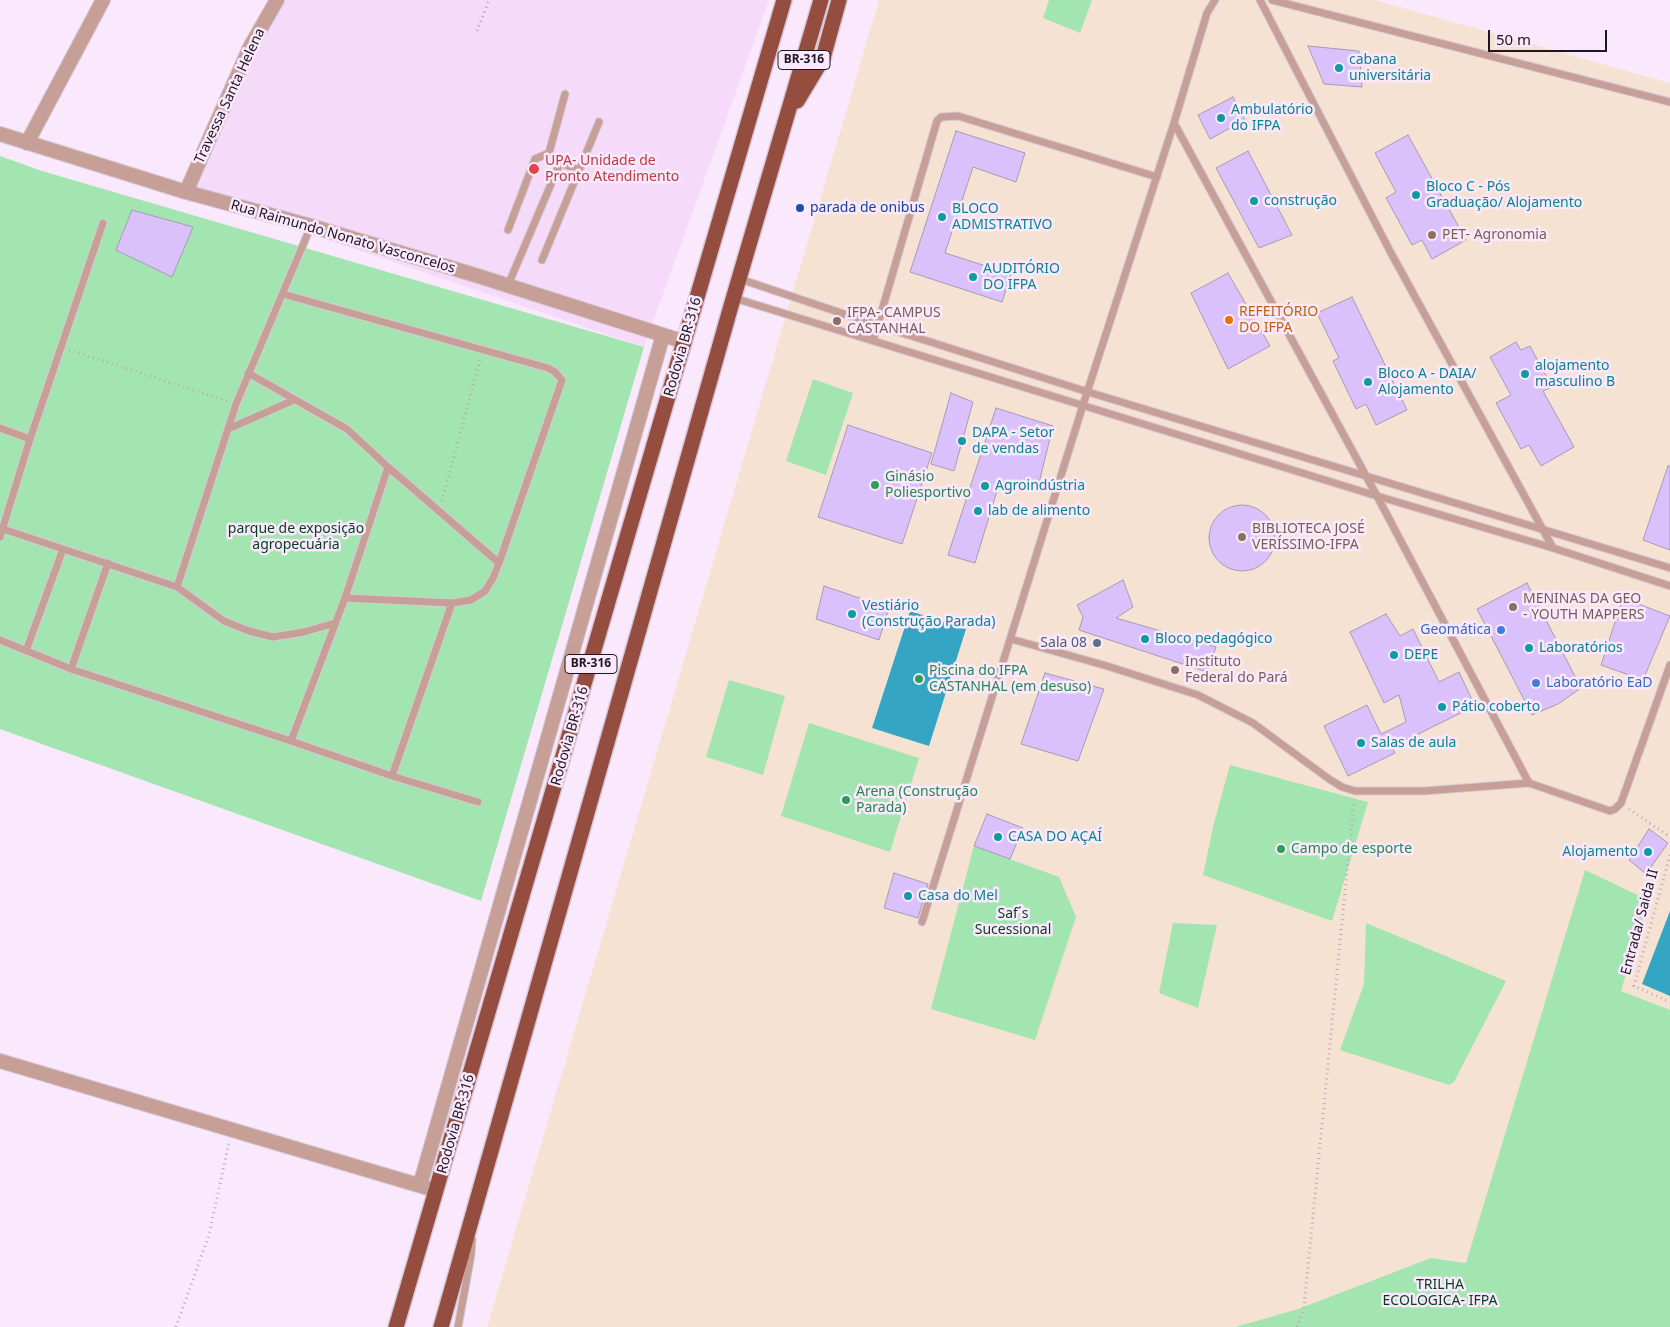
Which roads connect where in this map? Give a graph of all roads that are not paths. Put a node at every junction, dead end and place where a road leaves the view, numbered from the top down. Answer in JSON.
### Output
{"nodes":[{"id":1,"x":103,"y":0,"type":"edge"},
{"id":2,"x":277,"y":0,"type":"edge"},
{"id":3,"x":784,"y":0,"type":"edge"},
{"id":4,"x":822,"y":0,"type":"edge"},
{"id":5,"x":839,"y":0,"type":"edge"},
{"id":6,"x":1215,"y":0,"type":"edge"},
{"id":7,"x":1260,"y":0,"type":"edge"},
{"id":8,"x":1272,"y":0,"type":"edge"},
{"id":9,"x":565,"y":94,"type":"dead end"},
{"id":10,"x":1670,"y":102,"type":"edge"},
{"id":11,"x":786,"y":120,"type":"junction"},
{"id":12,"x":599,"y":122,"type":"dead end"},
{"id":13,"x":1174,"y":123,"type":"junction"},
{"id":14,"x":0,"y":134,"type":"edge"},
{"id":15,"x":27,"y":143,"type":"junction"},
{"id":16,"x":549,"y":153,"type":"junction"},
{"id":17,"x":560,"y":163,"type":"junction"},
{"id":18,"x":579,"y":170,"type":"junction"},
{"id":19,"x":1157,"y":177,"type":"junction"},
{"id":20,"x":186,"y":192,"type":"junction"},
{"id":21,"x":104,"y":223,"type":"dead end"},
{"id":22,"x":311,"y":226,"type":"junction"},
{"id":23,"x":508,"y":230,"type":"dead end"},
{"id":24,"x":542,"y":260,"type":"dead end"},
{"id":25,"x":740,"y":279,"type":"junction"},
{"id":26,"x":508,"y":285,"type":"junction"},
{"id":27,"x":283,"y":294,"type":"junction"},
{"id":28,"x":734,"y":298,"type":"junction"},
{"id":29,"x":877,"y":325,"type":"junction"},
{"id":30,"x":663,"y":335,"type":"junction"},
{"id":31,"x":873,"y":341,"type":"junction"},
{"id":32,"x":685,"y":342,"type":"junction"},
{"id":33,"x":248,"y":373,"type":"junction"},
{"id":34,"x":1088,"y":392,"type":"junction"},
{"id":35,"x":294,"y":400,"type":"junction"},
{"id":36,"x":1083,"y":405,"type":"junction"},
{"id":37,"x":0,"y":428,"type":"edge"},
{"id":38,"x":228,"y":429,"type":"junction"},
{"id":39,"x":30,"y":439,"type":"junction"},
{"id":40,"x":388,"y":467,"type":"junction"},
{"id":41,"x":1365,"y":475,"type":"junction"},
{"id":42,"x":1377,"y":496,"type":"junction"},
{"id":43,"x":3,"y":529,"type":"junction"},
{"id":44,"x":1542,"y":529,"type":"junction"},
{"id":45,"x":0,"y":536,"type":"edge"},
{"id":46,"x":1553,"y":548,"type":"junction"},
{"id":47,"x":63,"y":549,"type":"junction"},
{"id":48,"x":108,"y":563,"type":"junction"},
{"id":49,"x":499,"y":563,"type":"junction"},
{"id":50,"x":1670,"y":568,"type":"edge"},
{"id":51,"x":177,"y":586,"type":"junction"},
{"id":52,"x":1670,"y":586,"type":"edge"},
{"id":53,"x":345,"y":598,"type":"junction"},
{"id":54,"x":452,"y":603,"type":"junction"},
{"id":55,"x":335,"y":623,"type":"junction"},
{"id":56,"x":1011,"y":639,"type":"junction"},
{"id":57,"x":0,"y":640,"type":"edge"},
{"id":58,"x":26,"y":652,"type":"junction"},
{"id":59,"x":1670,"y":665,"type":"edge"},
{"id":60,"x":72,"y":668,"type":"junction"},
{"id":61,"x":291,"y":741,"type":"junction"},
{"id":62,"x":392,"y":776,"type":"junction"},
{"id":63,"x":1529,"y":783,"type":"junction"},
{"id":64,"x":478,"y":802,"type":"dead end"},
{"id":65,"x":922,"y":922,"type":"dead end"},
{"id":66,"x":0,"y":1061,"type":"edge"},
{"id":67,"x":420,"y":1185,"type":"junction"},
{"id":68,"x":437,"y":1190,"type":"junction"},
{"id":69,"x":472,"y":1222,"type":"junction"},
{"id":70,"x":396,"y":1327,"type":"edge"},
{"id":71,"x":441,"y":1327,"type":"edge"},
{"id":72,"x":458,"y":1327,"type":"edge"}],
"edges":[{"from":1,"to":15,"type":"street"},
{"from":2,"to":20,"type":"street","name":"Travessa Santa Helena"},
{"from":3,"to":32,"type":"highway","name":"Rodovia BR-316","number":"BR-316"},
{"from":4,"to":11,"type":"highway","number":"BR-316"},
{"from":5,"to":11,"type":"highway"},
{"from":6,"to":13,"type":"lane"},
{"from":7,"to":44,"type":"lane"},
{"from":8,"to":10,"type":"lane"},
{"from":9,"to":16,"type":"lane"},
{"from":11,"to":25,"type":"highway","number":"BR-316"},
{"from":12,"to":18,"type":"lane"},
{"from":13,"to":19,"type":"lane"},
{"from":13,"to":41,"type":"lane"},
{"from":14,"to":15,"type":"street","name":"Rua Raimundo Nonato Vasconcelos"},
{"from":15,"to":20,"type":"street","name":"Rua Raimundo Nonato Vasconcelos"},
{"from":16,"to":17,"type":"lane"},
{"from":16,"to":23,"type":"lane"},
{"from":17,"to":18,"type":"lane"},
{"from":17,"to":26,"type":"lane"},
{"from":18,"to":24,"type":"lane"},
{"from":19,"to":29,"type":"lane"},
{"from":19,"to":34,"type":"lane"},
{"from":20,"to":22,"type":"street","name":"Rua Raimundo Nonato Vasconcelos"},
{"from":21,"to":39,"type":"lane"},
{"from":22,"to":26,"type":"street","name":"Rua Raimundo Nonato Vasconcelos"},
{"from":22,"to":27,"type":"lane"},
{"from":25,"to":28,"type":"highway","number":"BR-316"},
{"from":25,"to":29,"type":"lane"},
{"from":26,"to":30,"type":"street","name":"Rua Raimundo Nonato Vasconcelos"},
{"from":27,"to":33,"type":"lane"},
{"from":27,"to":49,"type":"lane"},
{"from":28,"to":31,"type":"lane"},
{"from":28,"to":69,"type":"highway","number":"BR-316"},
{"from":29,"to":31,"type":"lane"},
{"from":29,"to":34,"type":"lane"},
{"from":30,"to":32,"type":"street","name":"Rua Raimundo Nonato Vasconcelos"},
{"from":30,"to":67,"type":"street"},
{"from":31,"to":36,"type":"lane"},
{"from":32,"to":68,"type":"highway","name":"Rodovia BR-316","number":"BR-316"},
{"from":33,"to":35,"type":"lane"},
{"from":33,"to":38,"type":"lane"},
{"from":34,"to":36,"type":"lane"},
{"from":34,"to":41,"type":"lane"},
{"from":35,"to":38,"type":"lane"},
{"from":35,"to":40,"type":"lane"},
{"from":36,"to":42,"type":"lane"},
{"from":36,"to":56,"type":"lane"},
{"from":37,"to":39,"type":"lane"},
{"from":38,"to":51,"type":"lane"},
{"from":39,"to":43,"type":"lane"},
{"from":40,"to":49,"type":"lane"},
{"from":40,"to":53,"type":"lane"},
{"from":41,"to":42,"type":"lane"},
{"from":41,"to":44,"type":"lane"},
{"from":42,"to":46,"type":"lane"},
{"from":42,"to":63,"type":"lane"},
{"from":43,"to":45,"type":"lane"},
{"from":43,"to":47,"type":"lane"},
{"from":44,"to":46,"type":"lane"},
{"from":44,"to":50,"type":"lane"},
{"from":46,"to":52,"type":"lane"},
{"from":47,"to":48,"type":"lane"},
{"from":47,"to":58,"type":"lane"},
{"from":48,"to":51,"type":"lane"},
{"from":48,"to":60,"type":"lane"},
{"from":49,"to":54,"type":"lane"},
{"from":51,"to":55,"type":"lane"},
{"from":53,"to":54,"type":"lane"},
{"from":53,"to":55,"type":"lane"},
{"from":54,"to":62,"type":"lane"},
{"from":55,"to":61,"type":"lane"},
{"from":56,"to":63,"type":"lane"},
{"from":56,"to":65,"type":"lane"},
{"from":57,"to":58,"type":"lane"},
{"from":58,"to":60,"type":"lane"},
{"from":59,"to":63,"type":"lane"},
{"from":60,"to":61,"type":"lane"},
{"from":61,"to":62,"type":"lane"},
{"from":62,"to":64,"type":"lane"},
{"from":66,"to":67,"type":"street"},
{"from":67,"to":68,"type":"street"},
{"from":68,"to":70,"type":"highway","name":"Rodovia BR-316","number":"BR-316"},
{"from":69,"to":71,"type":"highway","number":"BR-316"},
{"from":69,"to":72,"type":"lane"}]}
